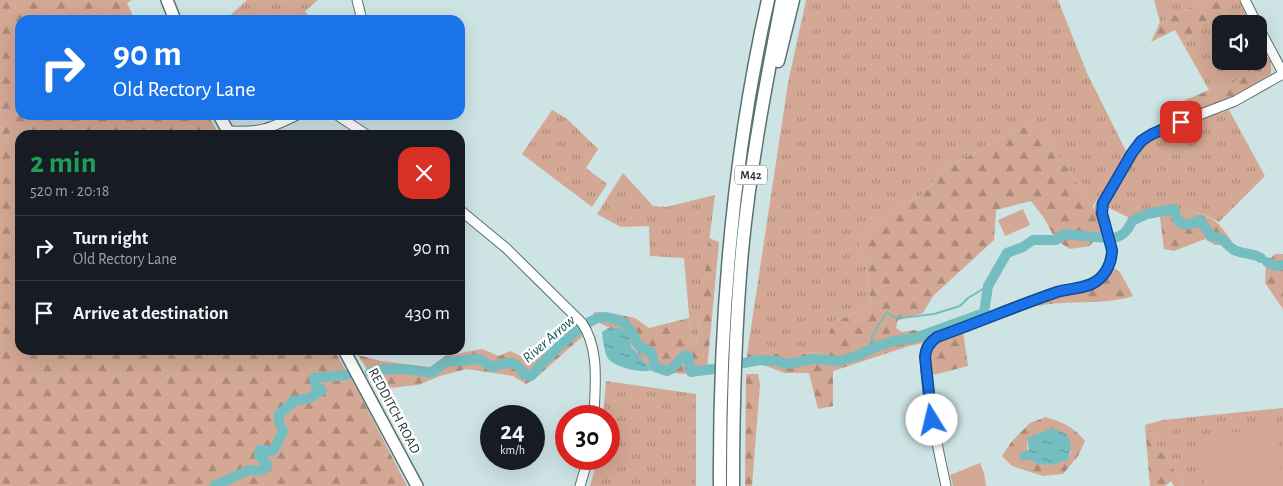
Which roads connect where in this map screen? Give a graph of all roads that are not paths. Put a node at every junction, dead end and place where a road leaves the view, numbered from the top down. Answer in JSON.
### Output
{"nodes":[{"id":1,"x":167,"y":0,"type":"edge"},
{"id":2,"x":358,"y":0,"type":"edge"},
{"id":3,"x":759,"y":0,"type":"edge"},
{"id":4,"x":768,"y":0,"type":"edge"},
{"id":5,"x":782,"y":0,"type":"edge"},
{"id":6,"x":793,"y":0,"type":"edge"},
{"id":7,"x":1245,"y":0,"type":"edge"},
{"id":8,"x":173,"y":15,"type":"edge"},
{"id":9,"x":361,"y":15,"type":"edge"},
{"id":10,"x":1252,"y":15,"type":"edge"},
{"id":11,"x":1267,"y":43,"type":"edge"},
{"id":12,"x":754,"y":65,"type":"junction"},
{"id":13,"x":1283,"y":74,"type":"edge"},
{"id":14,"x":286,"y":120,"type":"edge"},
{"id":15,"x":344,"y":120,"type":"edge"},
{"id":16,"x":265,"y":130,"type":"edge"},
{"id":17,"x":360,"y":130,"type":"edge"},
{"id":18,"x":756,"y":141,"type":"junction"},
{"id":19,"x":465,"y":214,"type":"edge"},
{"id":20,"x":347,"y":355,"type":"edge"},
{"id":21,"x":594,"y":405,"type":"edge"},
{"id":22,"x":585,"y":470,"type":"edge"},
{"id":23,"x":417,"y":486,"type":"edge"},
{"id":24,"x":580,"y":486,"type":"edge"},
{"id":25,"x":720,"y":486,"type":"edge"},
{"id":26,"x":733,"y":486,"type":"edge"},
{"id":27,"x":946,"y":486,"type":"edge"}],
"edges":[{"from":1,"to":8,"type":"main road"},
{"from":2,"to":9,"type":"street"},
{"from":3,"to":12,"type":"highway","number":"M42"},
{"from":4,"to":12,"type":"highway","number":"M42"},
{"from":5,"to":18,"type":"highway","number":"M42"},
{"from":6,"to":18,"type":"highway","number":"M42"},
{"from":7,"to":10,"type":"street"},
{"from":11,"to":13,"type":"street"},
{"from":12,"to":25,"type":"highway","number":"M42"},
{"from":13,"to":27,"type":"street"},
{"from":14,"to":16,"type":"street"},
{"from":15,"to":17,"type":"street"},
{"from":18,"to":26,"type":"highway","number":"M42"},
{"from":19,"to":21,"type":"street"},
{"from":20,"to":23,"type":"main road","name":"REDDITCH ROAD"},
{"from":22,"to":24,"type":"street"}]}
